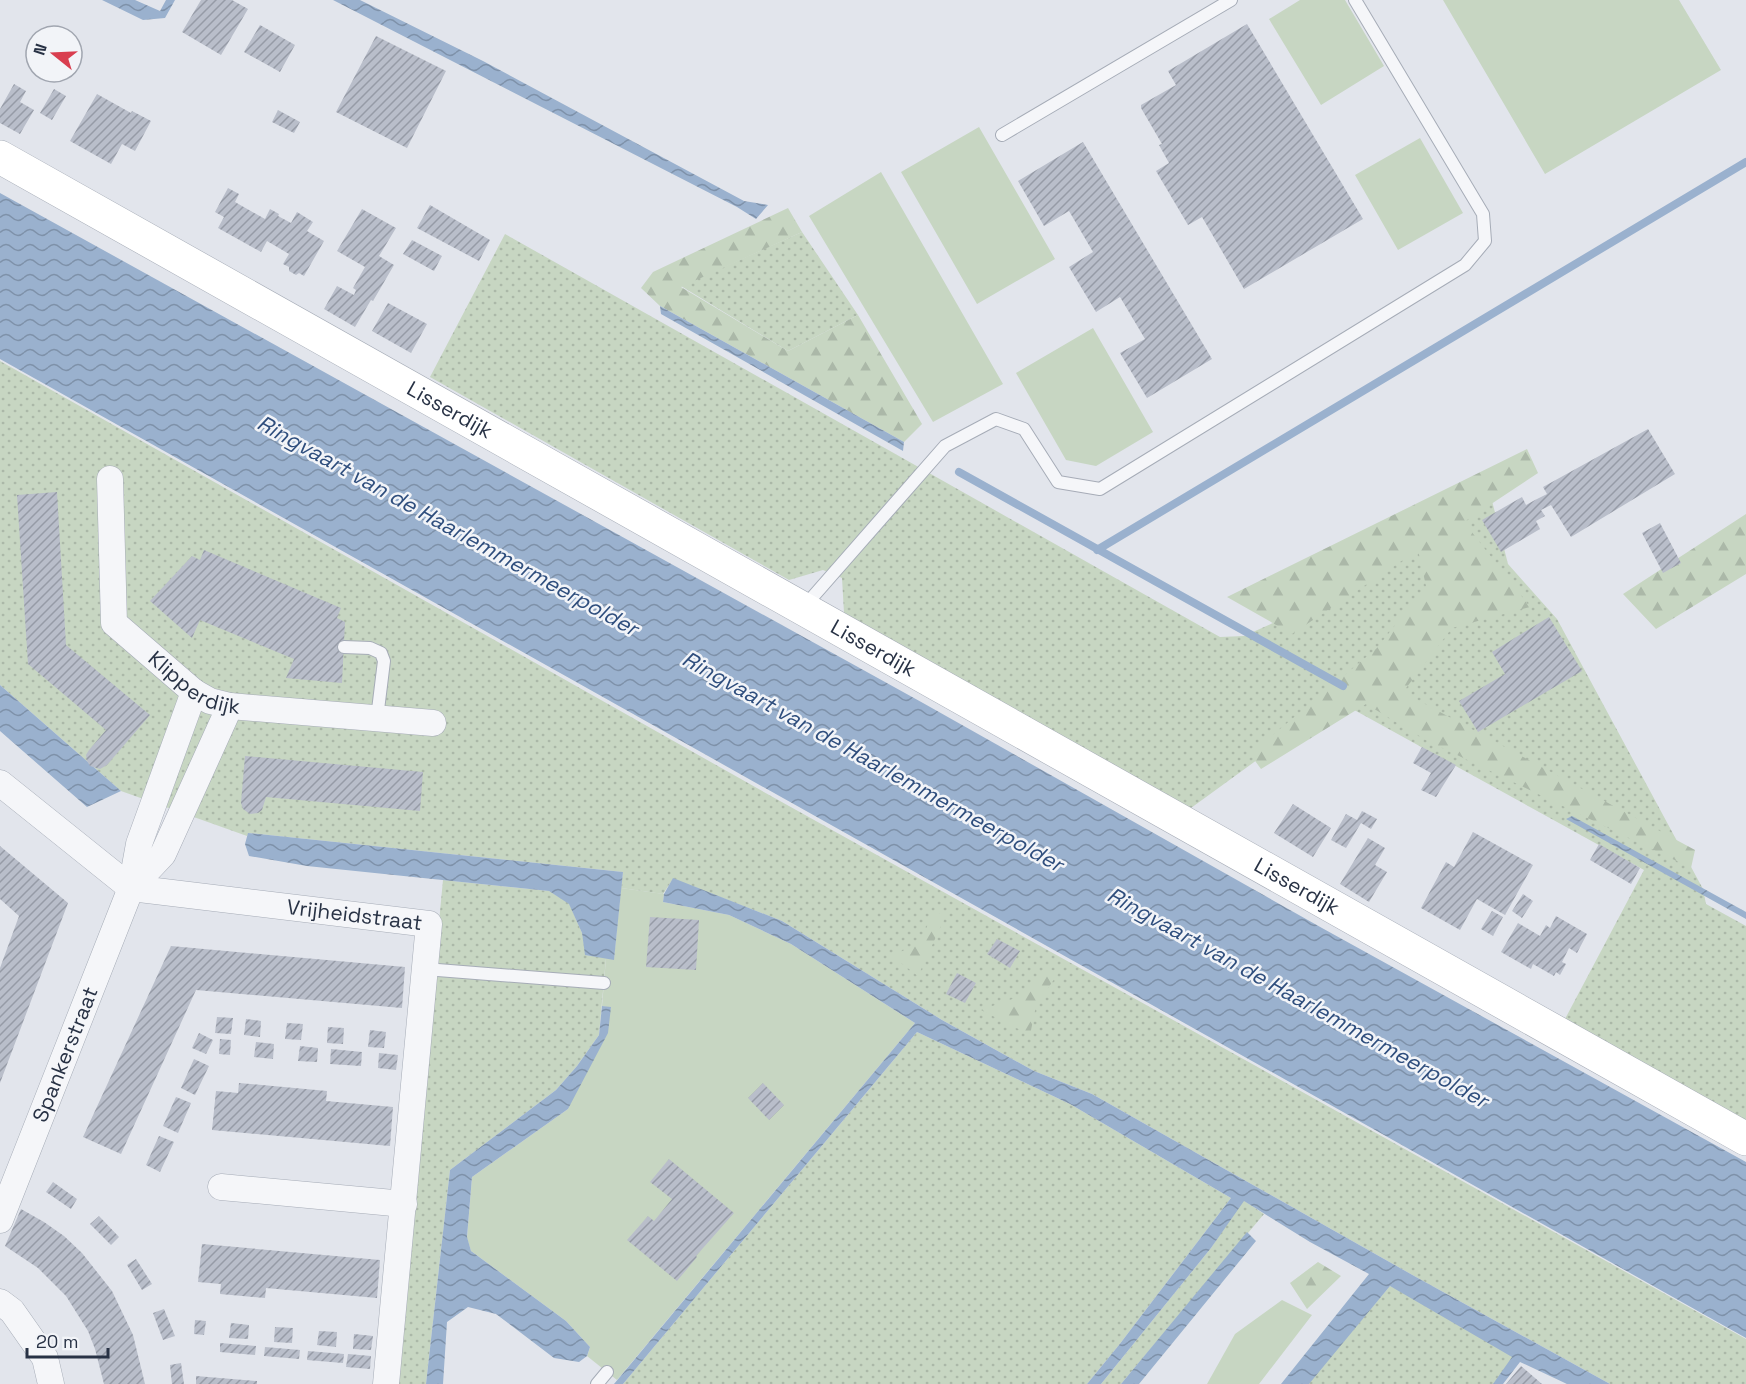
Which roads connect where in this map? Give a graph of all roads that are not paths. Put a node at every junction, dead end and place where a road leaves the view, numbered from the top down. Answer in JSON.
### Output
{"nodes":[{"id":1,"x":1231,"y":0,"type":"edge"},
{"id":2,"x":1355,"y":0,"type":"edge"},
{"id":3,"x":1002,"y":135,"type":"dead end"},
{"id":4,"x":0,"y":157,"type":"edge"},
{"id":5,"x":110,"y":479,"type":"dead end"},
{"id":6,"x":802,"y":609,"type":"junction"},
{"id":7,"x":344,"y":647,"type":"dead end"},
{"id":8,"x":194,"y":692,"type":"junction"},
{"id":9,"x":230,"y":706,"type":"junction"},
{"id":10,"x":377,"y":718,"type":"junction"},
{"id":11,"x":434,"y":723,"type":"dead end"},
{"id":12,"x":0,"y":783,"type":"edge"},
{"id":13,"x":131,"y":888,"type":"junction"},
{"id":14,"x":425,"y":969,"type":"junction"},
{"id":15,"x":604,"y":982,"type":"dead end"},
{"id":16,"x":1746,"y":1138,"type":"edge"},
{"id":17,"x":221,"y":1187,"type":"dead end"},
{"id":18,"x":404,"y":1204,"type":"junction"},
{"id":19,"x":0,"y":1220,"type":"edge"},
{"id":20,"x":0,"y":1302,"type":"edge"},
{"id":21,"x":607,"y":1372,"type":"dead end"},
{"id":22,"x":51,"y":1384,"type":"edge"},
{"id":23,"x":386,"y":1384,"type":"edge"},
{"id":24,"x":597,"y":1384,"type":"edge"}],
"edges":[{"from":1,"to":3,"type":"lane"},
{"from":2,"to":6,"type":"lane"},
{"from":4,"to":6,"type":"street","name":"Lisserdijk"},
{"from":5,"to":8,"type":"street","name":"Klipperdijk"},
{"from":6,"to":16,"type":"street","name":"Lisserdijk"},
{"from":7,"to":10,"type":"lane"},
{"from":8,"to":9,"type":"street","name":"Klipperdijk"},
{"from":8,"to":13,"type":"street","name":"Spankerstraat"},
{"from":9,"to":10,"type":"street","name":"Klipperdijk"},
{"from":9,"to":13,"type":"street","name":"Spankerstraat"},
{"from":10,"to":11,"type":"street","name":"Klipperdijk"},
{"from":12,"to":13,"type":"street"},
{"from":13,"to":14,"type":"street","name":"Vrijheidstraat"},
{"from":13,"to":19,"type":"street","name":"Spankerstraat"},
{"from":14,"to":15,"type":"lane"},
{"from":14,"to":18,"type":"street","name":"Vrijheidstraat"},
{"from":17,"to":18,"type":"street"},
{"from":18,"to":23,"type":"street","name":"Vrijheidstraat"},
{"from":20,"to":22,"type":"street"},
{"from":21,"to":24,"type":"lane"}]}
